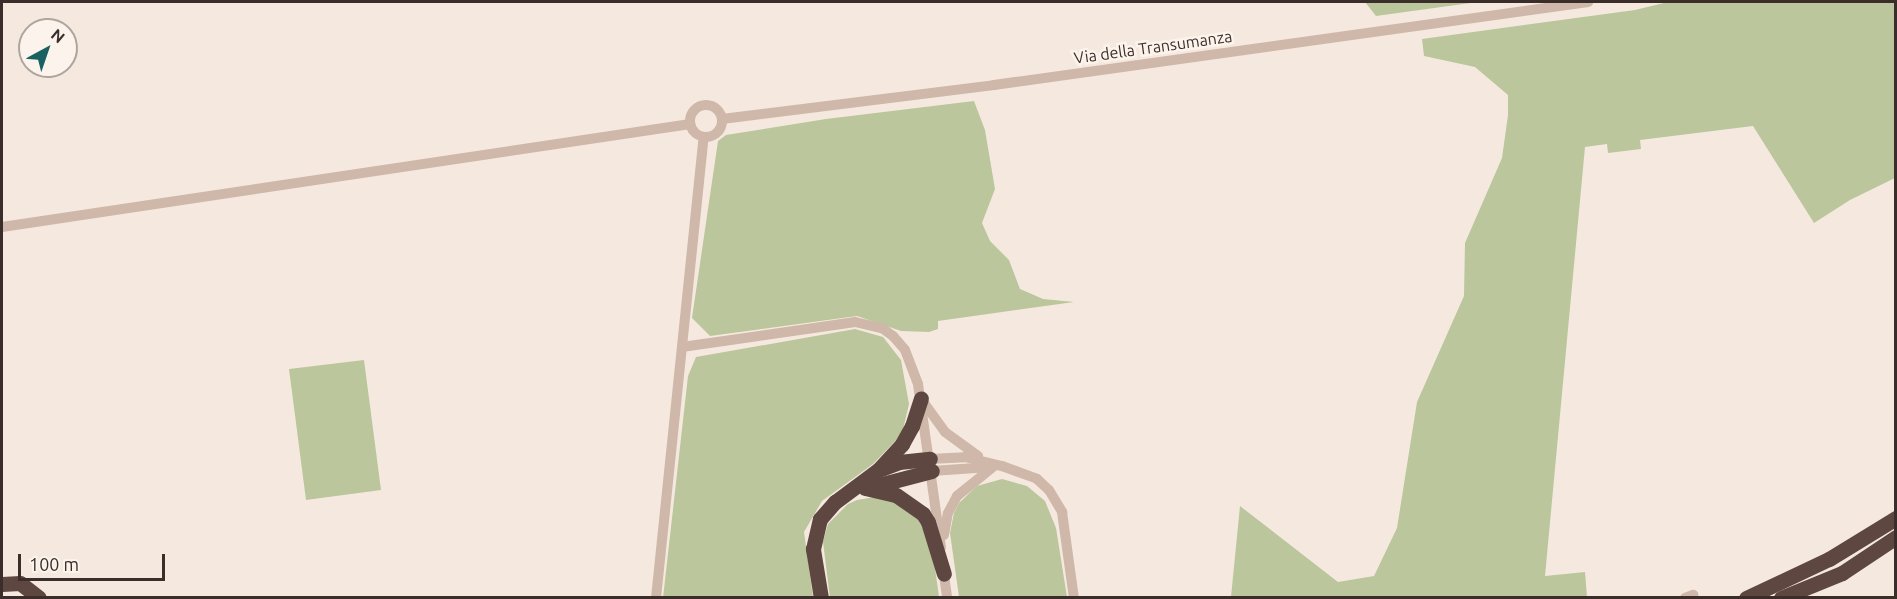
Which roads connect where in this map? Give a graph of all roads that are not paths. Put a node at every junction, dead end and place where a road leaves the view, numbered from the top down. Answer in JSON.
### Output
{"nodes":[{"id":1,"x":1588,"y":2,"type":"edge"},
{"id":2,"x":722,"y":119,"type":"junction"},
{"id":3,"x":690,"y":124,"type":"junction"},
{"id":4,"x":704,"y":137,"type":"junction"},
{"id":5,"x":2,"y":227,"type":"edge"},
{"id":6,"x":682,"y":347,"type":"junction"},
{"id":7,"x":921,"y":398,"type":"junction"},
{"id":8,"x":931,"y":465,"type":"junction"},
{"id":9,"x":996,"y":465,"type":"junction"},
{"id":10,"x":878,"y":470,"type":"junction"},
{"id":11,"x":865,"y":488,"type":"junction"},
{"id":12,"x":847,"y":493,"type":"junction"},
{"id":13,"x":1896,"y":518,"type":"edge"},
{"id":14,"x":1896,"y":537,"type":"edge"},
{"id":15,"x":942,"y":557,"type":"junction"},
{"id":16,"x":944,"y":574,"type":"junction"},
{"id":17,"x":2,"y":584,"type":"edge"},
{"id":18,"x":39,"y":597,"type":"edge"},
{"id":19,"x":656,"y":597,"type":"edge"},
{"id":20,"x":820,"y":597,"type":"edge"},
{"id":21,"x":947,"y":597,"type":"edge"},
{"id":22,"x":1074,"y":597,"type":"edge"},
{"id":23,"x":1746,"y":597,"type":"edge"},
{"id":24,"x":1782,"y":597,"type":"edge"}],
"edges":[{"from":1,"to":2,"type":"street","name":"Via della Transumanza"},
{"from":2,"to":3,"type":"street"},
{"from":2,"to":4,"type":"street"},
{"from":3,"to":4,"type":"street"},
{"from":3,"to":5,"type":"street"},
{"from":4,"to":6,"type":"street"},
{"from":6,"to":7,"type":"street"},
{"from":6,"to":19,"type":"street"},
{"from":7,"to":8,"type":"street"},
{"from":7,"to":9,"type":"street"},
{"from":7,"to":10,"type":"highway"},
{"from":8,"to":9,"type":"street"},
{"from":8,"to":10,"type":"highway"},
{"from":8,"to":11,"type":"highway"},
{"from":8,"to":15,"type":"street"},
{"from":9,"to":15,"type":"street"},
{"from":9,"to":22,"type":"street"},
{"from":10,"to":12,"type":"highway"},
{"from":11,"to":12,"type":"highway"},
{"from":11,"to":16,"type":"highway"},
{"from":12,"to":20,"type":"highway"},
{"from":13,"to":23,"type":"highway"},
{"from":14,"to":24,"type":"highway"},
{"from":15,"to":16,"type":"street"},
{"from":16,"to":21,"type":"street"},
{"from":17,"to":18,"type":"highway"}]}
